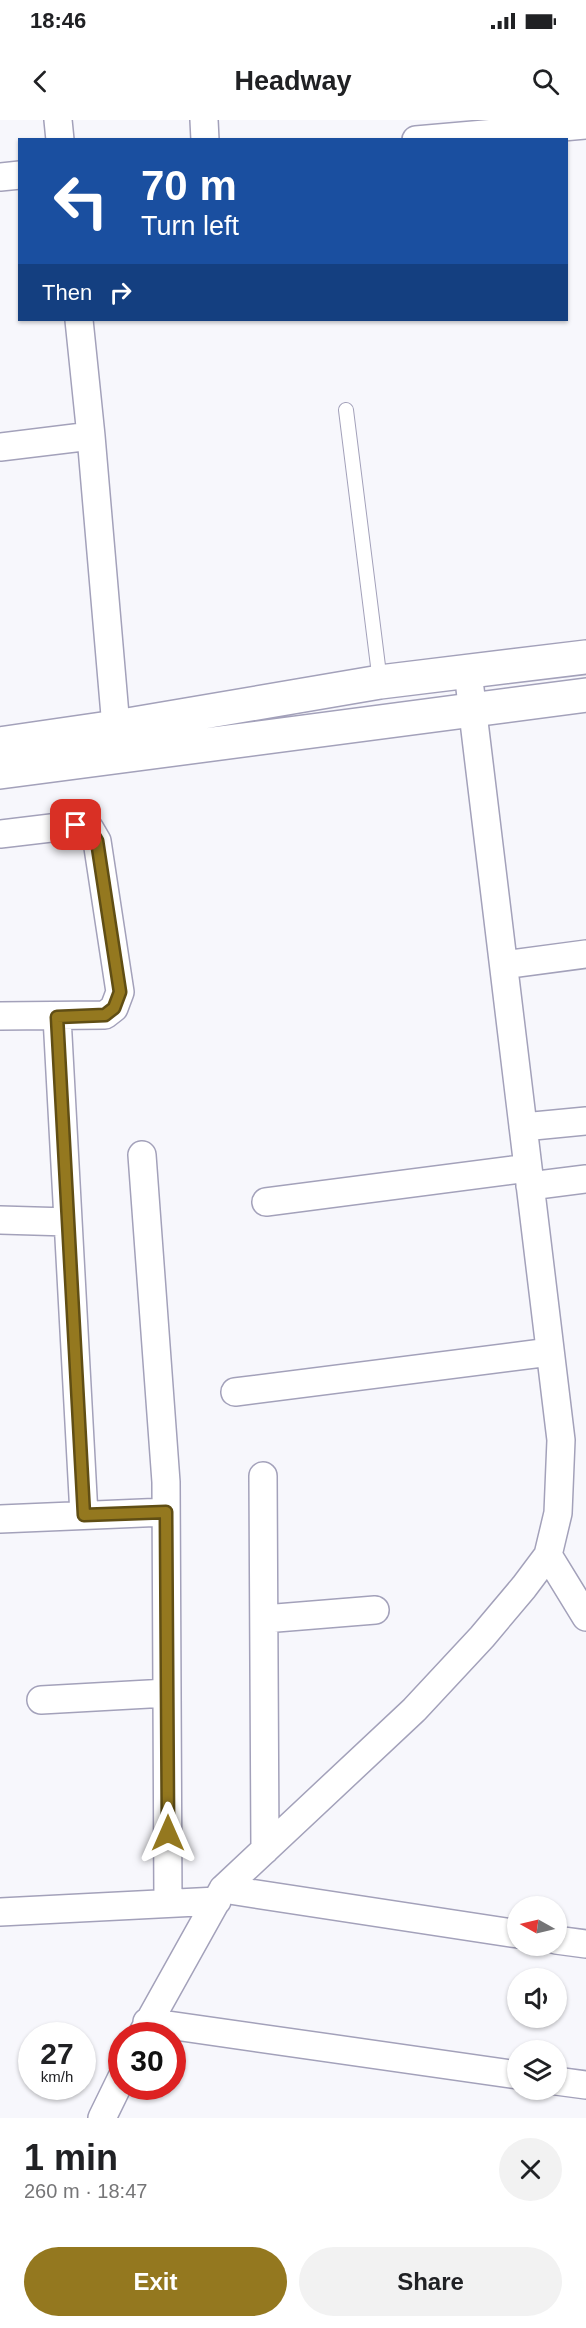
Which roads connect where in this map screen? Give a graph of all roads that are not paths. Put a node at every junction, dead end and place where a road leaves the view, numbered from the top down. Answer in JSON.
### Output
{"nodes":[{"id":1,"x":58,"y":120,"type":"edge"},
{"id":2,"x":204,"y":120,"type":"edge"},
{"id":3,"x":548,"y":123,"type":"edge"},
{"id":4,"x":586,"y":124,"type":"edge"},
{"id":5,"x":60,"y":138,"type":"edge"},
{"id":6,"x":205,"y":138,"type":"edge"},
{"id":7,"x":432,"y":138,"type":"edge"},
{"id":8,"x":18,"y":175,"type":"edge"},
{"id":9,"x":0,"y":177,"type":"edge"},
{"id":10,"x":79,"y":321,"type":"edge"},
{"id":11,"x":346,"y":410,"type":"dead end"},
{"id":12,"x":91,"y":436,"type":"junction"},
{"id":13,"x":0,"y":447,"type":"edge"},
{"id":14,"x":586,"y":657,"type":"edge"},
{"id":15,"x":468,"y":672,"type":"junction"},
{"id":16,"x":380,"y":682,"type":"junction"},
{"id":17,"x":586,"y":695,"type":"edge"},
{"id":18,"x":473,"y":709,"type":"junction"},
{"id":19,"x":116,"y":727,"type":"junction"},
{"id":20,"x":0,"y":744,"type":"edge"},
{"id":21,"x":0,"y":772,"type":"edge"},
{"id":22,"x":0,"y":834,"type":"edge"},
{"id":23,"x":586,"y":954,"type":"edge"},
{"id":24,"x":504,"y":965,"type":"junction"},
{"id":25,"x":0,"y":1016,"type":"edge"},
{"id":26,"x":57,"y":1017,"type":"junction"},
{"id":27,"x":586,"y":1120,"type":"edge"},
{"id":28,"x":523,"y":1127,"type":"junction"},
{"id":29,"x":142,"y":1155,"type":"dead end"},
{"id":30,"x":529,"y":1177,"type":"junction"},
{"id":31,"x":586,"y":1179,"type":"edge"},
{"id":32,"x":266,"y":1202,"type":"dead end"},
{"id":33,"x":0,"y":1220,"type":"edge"},
{"id":34,"x":68,"y":1222,"type":"junction"},
{"id":35,"x":550,"y":1352,"type":"junction"},
{"id":36,"x":235,"y":1392,"type":"dead end"},
{"id":37,"x":263,"y":1476,"type":"dead end"},
{"id":38,"x":166,"y":1512,"type":"junction"},
{"id":39,"x":84,"y":1515,"type":"junction"},
{"id":40,"x":0,"y":1519,"type":"edge"},
{"id":41,"x":548,"y":1555,"type":"junction"},
{"id":42,"x":375,"y":1610,"type":"dead end"},
{"id":43,"x":585,"y":1613,"type":"edge"},
{"id":44,"x":264,"y":1619,"type":"junction"},
{"id":45,"x":167,"y":1693,"type":"junction"},
{"id":46,"x":42,"y":1700,"type":"dead end"},
{"id":47,"x":265,"y":1850,"type":"junction"},
{"id":48,"x":220,"y":1895,"type":"junction"},
{"id":49,"x":168,"y":1903,"type":"junction"},
{"id":50,"x":0,"y":1912,"type":"edge"},
{"id":51,"x":507,"y":1933,"type":"edge"},
{"id":52,"x":567,"y":1941,"type":"edge"},
{"id":53,"x":586,"y":1944,"type":"edge"},
{"id":54,"x":148,"y":2022,"type":"edge"},
{"id":55,"x":186,"y":2034,"type":"edge"},
{"id":56,"x":507,"y":2074,"type":"edge"},
{"id":57,"x":567,"y":2082,"type":"edge"},
{"id":58,"x":586,"y":2085,"type":"edge"},
{"id":59,"x":111,"y":2100,"type":"edge"},
{"id":60,"x":102,"y":2118,"type":"edge"}],
"edges":[{"from":1,"to":5,"type":"street"},
{"from":2,"to":6,"type":"street"},
{"from":3,"to":4,"type":"street"},
{"from":3,"to":7,"type":"street"},
{"from":8,"to":9,"type":"street"},
{"from":10,"to":12,"type":"street"},
{"from":11,"to":16,"type":"lane"},
{"from":12,"to":13,"type":"street"},
{"from":12,"to":19,"type":"street"},
{"from":14,"to":15,"type":"street"},
{"from":15,"to":16,"type":"street"},
{"from":15,"to":18,"type":"street"},
{"from":16,"to":19,"type":"street"},
{"from":17,"to":18,"type":"street"},
{"from":18,"to":21,"type":"street"},
{"from":18,"to":24,"type":"street"},
{"from":19,"to":20,"type":"street"},
{"from":22,"to":26,"type":"street"},
{"from":23,"to":24,"type":"street"},
{"from":24,"to":28,"type":"street"},
{"from":25,"to":26,"type":"street"},
{"from":26,"to":34,"type":"street"},
{"from":27,"to":28,"type":"street"},
{"from":28,"to":30,"type":"street"},
{"from":29,"to":38,"type":"street"},
{"from":30,"to":31,"type":"street"},
{"from":30,"to":32,"type":"street"},
{"from":30,"to":35,"type":"street"},
{"from":33,"to":34,"type":"street"},
{"from":34,"to":39,"type":"street"},
{"from":35,"to":36,"type":"street"},
{"from":35,"to":41,"type":"street"},
{"from":37,"to":44,"type":"street"},
{"from":38,"to":39,"type":"street"},
{"from":38,"to":45,"type":"street"},
{"from":39,"to":40,"type":"street"},
{"from":41,"to":43,"type":"street"},
{"from":41,"to":47,"type":"street"},
{"from":42,"to":44,"type":"street"},
{"from":44,"to":47,"type":"street"},
{"from":45,"to":46,"type":"street"},
{"from":45,"to":49,"type":"street"},
{"from":47,"to":48,"type":"street"},
{"from":48,"to":49,"type":"street"},
{"from":48,"to":51,"type":"street"},
{"from":48,"to":54,"type":"street"},
{"from":49,"to":50,"type":"street"},
{"from":52,"to":53,"type":"street"},
{"from":55,"to":56,"type":"street"},
{"from":57,"to":58,"type":"street"},
{"from":59,"to":60,"type":"street"}]}
